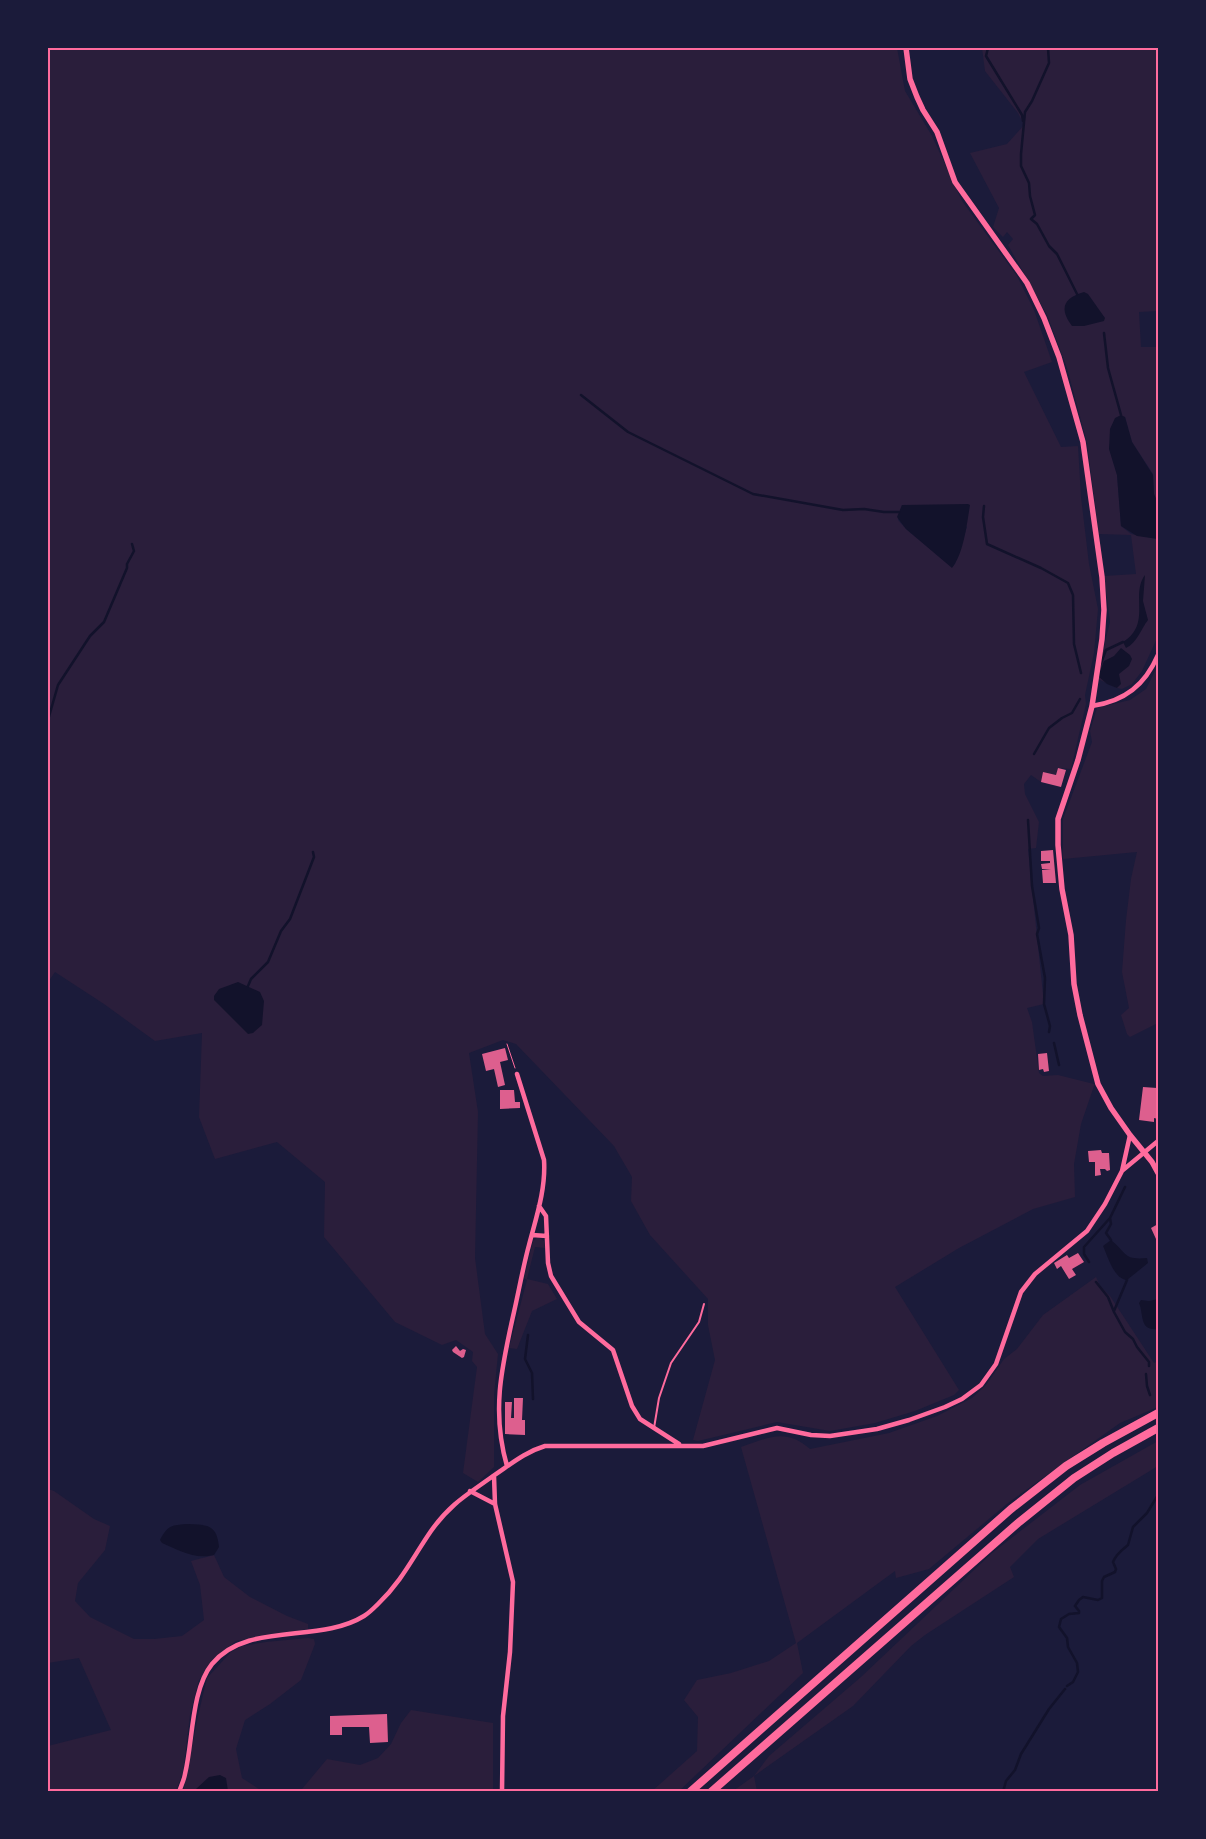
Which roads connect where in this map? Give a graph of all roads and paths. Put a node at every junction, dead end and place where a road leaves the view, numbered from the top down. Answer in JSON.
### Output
{"nodes":[{"id":1,"x":906,"y":48,"type":"edge"},
{"id":2,"x":1158,"y":655,"type":"edge"},
{"id":3,"x":1092,"y":706,"type":"junction"},
{"id":4,"x":508,"y":1044,"type":"dead end"},
{"id":5,"x":517,"y":1074,"type":"joint"},
{"id":6,"x":1130,"y":1135,"type":"junction"},
{"id":7,"x":1158,"y":1141,"type":"edge"},
{"id":8,"x":1146,"y":1153,"type":"junction"},
{"id":9,"x":1122,"y":1171,"type":"junction"},
{"id":10,"x":1158,"y":1173,"type":"edge"},
{"id":11,"x":539,"y":1206,"type":"junction"},
{"id":12,"x":532,"y":1235,"type":"junction"},
{"id":13,"x":547,"y":1236,"type":"junction"},
{"id":14,"x":704,"y":1304,"type":"dead end"},
{"id":15,"x":1158,"y":1413,"type":"edge"},
{"id":16,"x":654,"y":1428,"type":"junction"},
{"id":17,"x":1158,"y":1428,"type":"edge"},
{"id":18,"x":680,"y":1444,"type":"junction"},
{"id":19,"x":507,"y":1466,"type":"junction"},
{"id":20,"x":494,"y":1476,"type":"junction"},
{"id":21,"x":470,"y":1492,"type":"junction"},
{"id":22,"x":495,"y":1504,"type":"junction"},
{"id":23,"x":179,"y":1792,"type":"edge"},
{"id":24,"x":502,"y":1792,"type":"edge"},
{"id":25,"x":690,"y":1792,"type":"edge"},
{"id":26,"x":711,"y":1792,"type":"edge"}],
"edges":[{"from":1,"to":3,"type":"street"},
{"from":2,"to":3,"type":"street"},
{"from":3,"to":6,"type":"street"},
{"from":4,"to":5,"type":"path"},
{"from":5,"to":11,"type":"street"},
{"from":6,"to":8,"type":"street"},
{"from":6,"to":9,"type":"street"},
{"from":7,"to":8,"type":"street"},
{"from":8,"to":9,"type":"street"},
{"from":8,"to":10,"type":"street"},
{"from":9,"to":18,"type":"street"},
{"from":11,"to":12,"type":"street"},
{"from":11,"to":13,"type":"street"},
{"from":12,"to":13,"type":"street"},
{"from":12,"to":19,"type":"street"},
{"from":13,"to":16,"type":"street"},
{"from":14,"to":16,"type":"lane"},
{"from":15,"to":25,"type":"highway"},
{"from":16,"to":18,"type":"street"},
{"from":17,"to":26,"type":"highway"},
{"from":18,"to":19,"type":"street"},
{"from":19,"to":20,"type":"street"},
{"from":20,"to":21,"type":"street"},
{"from":20,"to":22,"type":"street"},
{"from":21,"to":22,"type":"street"},
{"from":21,"to":23,"type":"street"},
{"from":22,"to":24,"type":"street"}]}
